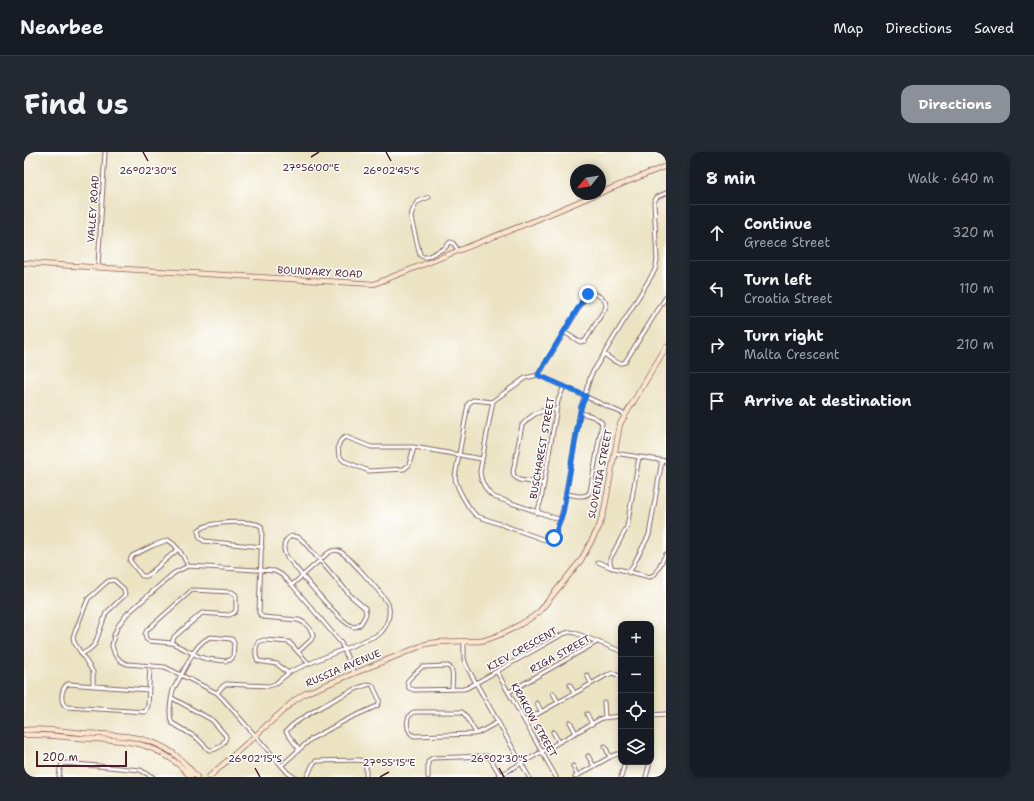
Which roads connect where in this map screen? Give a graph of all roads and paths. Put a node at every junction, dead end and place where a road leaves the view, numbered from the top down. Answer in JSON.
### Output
{"nodes":[{"id":1,"x":105,"y":152,"type":"edge"},
{"id":2,"x":666,"y":166,"type":"edge"},
{"id":3,"x":606,"y":191,"type":"edge"},
{"id":4,"x":666,"y":193,"type":"edge"},
{"id":5,"x":429,"y":197,"type":"dead end"},
{"id":6,"x":583,"y":200,"type":"edge"},
{"id":7,"x":458,"y":250,"type":"junction"},
{"id":8,"x":24,"y":263,"type":"edge"},
{"id":9,"x":98,"y":268,"type":"junction"},
{"id":10,"x":666,"y":297,"type":"edge"},
{"id":11,"x":564,"y":332,"type":"junction"},
{"id":12,"x":666,"y":346,"type":"edge"},
{"id":13,"x":604,"y":354,"type":"junction"},
{"id":14,"x":538,"y":375,"type":"junction"},
{"id":15,"x":564,"y":386,"type":"junction"},
{"id":16,"x":586,"y":396,"type":"junction"},
{"id":17,"x":492,"y":402,"type":"junction"},
{"id":18,"x":556,"y":410,"type":"junction"},
{"id":19,"x":580,"y":413,"type":"junction"},
{"id":20,"x":624,"y":414,"type":"junction"},
{"id":21,"x":414,"y":447,"type":"junction"},
{"id":22,"x":614,"y":452,"type":"junction"},
{"id":23,"x":459,"y":455,"type":"junction"},
{"id":24,"x":638,"y":457,"type":"junction"},
{"id":25,"x":482,"y":459,"type":"junction"},
{"id":26,"x":664,"y":461,"type":"edge"},
{"id":27,"x":544,"y":484,"type":"junction"},
{"id":28,"x":567,"y":494,"type":"junction"},
{"id":29,"x":537,"y":512,"type":"junction"},
{"id":30,"x":561,"y":520,"type":"junction"},
{"id":31,"x":262,"y":547,"type":"junction"},
{"id":32,"x":177,"y":550,"type":"junction"},
{"id":33,"x":666,"y":554,"type":"edge"},
{"id":34,"x":320,"y":560,"type":"junction"},
{"id":35,"x":598,"y":562,"type":"dead end"},
{"id":36,"x":188,"y":566,"type":"junction"},
{"id":37,"x":612,"y":568,"type":"junction"},
{"id":38,"x":261,"y":570,"type":"junction"},
{"id":39,"x":629,"y":573,"type":"junction"},
{"id":40,"x":301,"y":574,"type":"junction"},
{"id":41,"x":292,"y":585,"type":"junction"},
{"id":42,"x":464,"y":641,"type":"junction"},
{"id":43,"x":597,"y":642,"type":"junction"},
{"id":44,"x":172,"y":643,"type":"junction"},
{"id":45,"x":345,"y":649,"type":"junction"},
{"id":46,"x":618,"y":650,"type":"edge"},
{"id":47,"x":299,"y":651,"type":"junction"},
{"id":48,"x":82,"y":654,"type":"junction"},
{"id":49,"x":192,"y":654,"type":"junction"},
{"id":50,"x":309,"y":664,"type":"junction"},
{"id":51,"x":150,"y":665,"type":"junction"},
{"id":52,"x":497,"y":672,"type":"junction"},
{"id":53,"x":288,"y":673,"type":"junction"},
{"id":54,"x":354,"y":673,"type":"junction"},
{"id":55,"x":181,"y":675,"type":"junction"},
{"id":56,"x":587,"y":675,"type":"dead end"},
{"id":57,"x":618,"y":676,"type":"edge"},
{"id":58,"x":591,"y":683,"type":"junction"},
{"id":59,"x":476,"y":684,"type":"junction"},
{"id":60,"x":570,"y":685,"type":"dead end"},
{"id":61,"x":93,"y":686,"type":"junction"},
{"id":62,"x":452,"y":689,"type":"junction"},
{"id":63,"x":149,"y":690,"type":"junction"},
{"id":64,"x":509,"y":692,"type":"junction"},
{"id":65,"x":217,"y":693,"type":"junction"},
{"id":66,"x":553,"y":693,"type":"dead end"},
{"id":67,"x":574,"y":693,"type":"junction"},
{"id":68,"x":172,"y":698,"type":"junction"},
{"id":69,"x":558,"y":702,"type":"junction"},
{"id":70,"x":604,"y":702,"type":"dead end"},
{"id":71,"x":537,"y":703,"type":"dead end"},
{"id":72,"x":541,"y":712,"type":"junction"},
{"id":73,"x":587,"y":714,"type":"dead end"},
{"id":74,"x":666,"y":714,"type":"edge"},
{"id":75,"x":654,"y":715,"type":"edge"},
{"id":76,"x":618,"y":716,"type":"edge"},
{"id":77,"x":605,"y":717,"type":"junction"},
{"id":78,"x":525,"y":721,"type":"junction"},
{"id":79,"x":498,"y":722,"type":"junction"},
{"id":80,"x":570,"y":722,"type":"dead end"},
{"id":81,"x":592,"y":724,"type":"junction"},
{"id":82,"x":24,"y":730,"type":"edge"},
{"id":83,"x":553,"y":732,"type":"dead end"},
{"id":84,"x":476,"y":733,"type":"junction"},
{"id":85,"x":576,"y":733,"type":"junction"},
{"id":86,"x":24,"y":735,"type":"edge"},
{"id":87,"x":256,"y":735,"type":"junction"},
{"id":88,"x":558,"y":742,"type":"junction"},
{"id":89,"x":605,"y":746,"type":"dead end"},
{"id":90,"x":299,"y":749,"type":"junction"},
{"id":91,"x":542,"y":752,"type":"junction"},
{"id":92,"x":618,"y":754,"type":"edge"},
{"id":93,"x":588,"y":756,"type":"dead end"},
{"id":94,"x":610,"y":757,"type":"junction"},
{"id":95,"x":521,"y":764,"type":"junction"},
{"id":96,"x":282,"y":765,"type":"junction"},
{"id":97,"x":624,"y":765,"type":"edge"},
{"id":98,"x":649,"y":765,"type":"edge"},
{"id":99,"x":573,"y":766,"type":"dead end"},
{"id":100,"x":594,"y":766,"type":"junction"},
{"id":101,"x":498,"y":776,"type":"edge"},
{"id":102,"x":576,"y":776,"type":"edge"},
{"id":103,"x":59,"y":777,"type":"edge"},
{"id":104,"x":153,"y":777,"type":"edge"},
{"id":105,"x":191,"y":777,"type":"edge"},
{"id":106,"x":197,"y":777,"type":"edge"},
{"id":107,"x":209,"y":777,"type":"edge"},
{"id":108,"x":294,"y":777,"type":"edge"},
{"id":109,"x":306,"y":777,"type":"edge"},
{"id":110,"x":366,"y":777,"type":"edge"},
{"id":111,"x":428,"y":777,"type":"edge"},
{"id":112,"x":528,"y":777,"type":"edge"},
{"id":113,"x":556,"y":777,"type":"edge"},
{"id":114,"x":622,"y":777,"type":"edge"},
{"id":115,"x":646,"y":777,"type":"edge"}],
"edges":[{"from":1,"to":9,"type":"street","name":"VALLEY ROAD"},
{"from":2,"to":3,"type":"street"},
{"from":4,"to":13,"type":"street"},
{"from":5,"to":7,"type":"street"},
{"from":6,"to":7,"type":"street","name":"BOUNDARY ROAD"},
{"from":7,"to":9,"type":"street","name":"BOUNDARY ROAD"},
{"from":8,"to":9,"type":"street","name":"BOUNDARY ROAD"},
{"from":10,"to":13,"type":"street"},
{"from":11,"to":11,"type":"street"},
{"from":11,"to":14,"type":"street"},
{"from":12,"to":20,"type":"street","name":"SLOVENIA STREET"},
{"from":13,"to":16,"type":"street"},
{"from":14,"to":15,"type":"street"},
{"from":14,"to":17,"type":"street"},
{"from":15,"to":16,"type":"street"},
{"from":15,"to":18,"type":"street","name":"BUSCHAREST STREET"},
{"from":16,"to":19,"type":"street"},
{"from":16,"to":20,"type":"street"},
{"from":17,"to":23,"type":"street"},
{"from":17,"to":25,"type":"street"},
{"from":18,"to":27,"type":"street","name":"BUSCHAREST STREET"},
{"from":18,"to":27,"type":"street"},
{"from":19,"to":28,"type":"street"},
{"from":19,"to":28,"type":"street"},
{"from":20,"to":22,"type":"street","name":"SLOVENIA STREET"},
{"from":21,"to":21,"type":"street"},
{"from":21,"to":23,"type":"street"},
{"from":22,"to":24,"type":"street"},
{"from":22,"to":42,"type":"street","name":"SLOVENIA STREET"},
{"from":23,"to":25,"type":"street"},
{"from":23,"to":30,"type":"street"},
{"from":24,"to":26,"type":"street"},
{"from":24,"to":37,"type":"street"},
{"from":25,"to":29,"type":"street"},
{"from":26,"to":39,"type":"street"},
{"from":27,"to":29,"type":"street","name":"BUSCHAREST STREET"},
{"from":28,"to":30,"type":"street"},
{"from":29,"to":30,"type":"street"},
{"from":31,"to":31,"type":"street"},
{"from":31,"to":38,"type":"street"},
{"from":32,"to":32,"type":"street"},
{"from":32,"to":36,"type":"street"},
{"from":33,"to":39,"type":"street"},
{"from":34,"to":40,"type":"street"},
{"from":34,"to":40,"type":"street"},
{"from":34,"to":40,"type":"street"},
{"from":34,"to":45,"type":"street"},
{"from":35,"to":37,"type":"street"},
{"from":36,"to":38,"type":"street"},
{"from":36,"to":51,"type":"street"},
{"from":37,"to":39,"type":"street"},
{"from":38,"to":41,"type":"street"},
{"from":38,"to":47,"type":"street"},
{"from":40,"to":41,"type":"street"},
{"from":41,"to":45,"type":"street"},
{"from":42,"to":54,"type":"street","name":"RUSSIA AVENUE"},
{"from":42,"to":59,"type":"street"},
{"from":43,"to":46,"type":"street","name":"KIEV CRESCENT"},
{"from":43,"to":52,"type":"street","name":"KIEV CRESCENT"},
{"from":43,"to":64,"type":"street","name":"RIGA STREET"},
{"from":44,"to":44,"type":"street"},
{"from":44,"to":49,"type":"street"},
{"from":45,"to":50,"type":"street"},
{"from":45,"to":54,"type":"street"},
{"from":47,"to":50,"type":"street"},
{"from":47,"to":53,"type":"street"},
{"from":48,"to":48,"type":"street"},
{"from":48,"to":61,"type":"street"},
{"from":49,"to":49,"type":"street"},
{"from":49,"to":55,"type":"street"},
{"from":50,"to":53,"type":"street"},
{"from":51,"to":55,"type":"street"},
{"from":51,"to":63,"type":"street"},
{"from":52,"to":59,"type":"street","name":"KIEV CRESCENT"},
{"from":52,"to":64,"type":"street","name":"KRAKOW STREET"},
{"from":53,"to":65,"type":"street"},
{"from":54,"to":87,"type":"street","name":"RUSSIA AVENUE"},
{"from":55,"to":65,"type":"street"},
{"from":55,"to":68,"type":"street"},
{"from":56,"to":58,"type":"street"},
{"from":57,"to":58,"type":"street"},
{"from":58,"to":67,"type":"street"},
{"from":59,"to":62,"type":"street","name":"KIEV CRESCENT"},
{"from":59,"to":79,"type":"street"},
{"from":60,"to":67,"type":"street"},
{"from":61,"to":63,"type":"street"},
{"from":61,"to":63,"type":"street"},
{"from":62,"to":62,"type":"street","name":"KIEV CRESCENT"},
{"from":64,"to":78,"type":"street","name":"KRAKOW STREET"},
{"from":65,"to":87,"type":"street"},
{"from":66,"to":69,"type":"street"},
{"from":67,"to":69,"type":"street"},
{"from":68,"to":68,"type":"street"},
{"from":69,"to":72,"type":"street"},
{"from":70,"to":77,"type":"street"},
{"from":71,"to":72,"type":"street"},
{"from":72,"to":78,"type":"street"},
{"from":73,"to":81,"type":"street"},
{"from":74,"to":75,"type":"street"},
{"from":76,"to":77,"type":"street"},
{"from":77,"to":81,"type":"street"},
{"from":78,"to":91,"type":"street","name":"KRAKOW STREET"},
{"from":79,"to":84,"type":"street"},
{"from":79,"to":95,"type":"street"},
{"from":80,"to":85,"type":"street"},
{"from":81,"to":85,"type":"street"},
{"from":82,"to":106,"type":"street"},
{"from":83,"to":88,"type":"street"},
{"from":84,"to":84,"type":"street"},
{"from":85,"to":88,"type":"street"},
{"from":86,"to":105,"type":"street"},
{"from":87,"to":96,"type":"street"},
{"from":87,"to":107,"type":"street","name":"RUSSIA AVENUE"},
{"from":88,"to":91,"type":"street"},
{"from":89,"to":94,"type":"street"},
{"from":90,"to":90,"type":"street"},
{"from":90,"to":96,"type":"street"},
{"from":91,"to":95,"type":"street"},
{"from":91,"to":113,"type":"street","name":"KRAKOW STREET"},
{"from":92,"to":94,"type":"street"},
{"from":93,"to":100,"type":"street"},
{"from":94,"to":100,"type":"street"},
{"from":95,"to":101,"type":"street"},
{"from":95,"to":112,"type":"street"},
{"from":96,"to":108,"type":"street"},
{"from":97,"to":114,"type":"street"},
{"from":98,"to":115,"type":"street"},
{"from":99,"to":102,"type":"street"},
{"from":100,"to":102,"type":"street"},
{"from":101,"to":111,"type":"street"},
{"from":103,"to":104,"type":"street"},
{"from":109,"to":110,"type":"street"}]}
